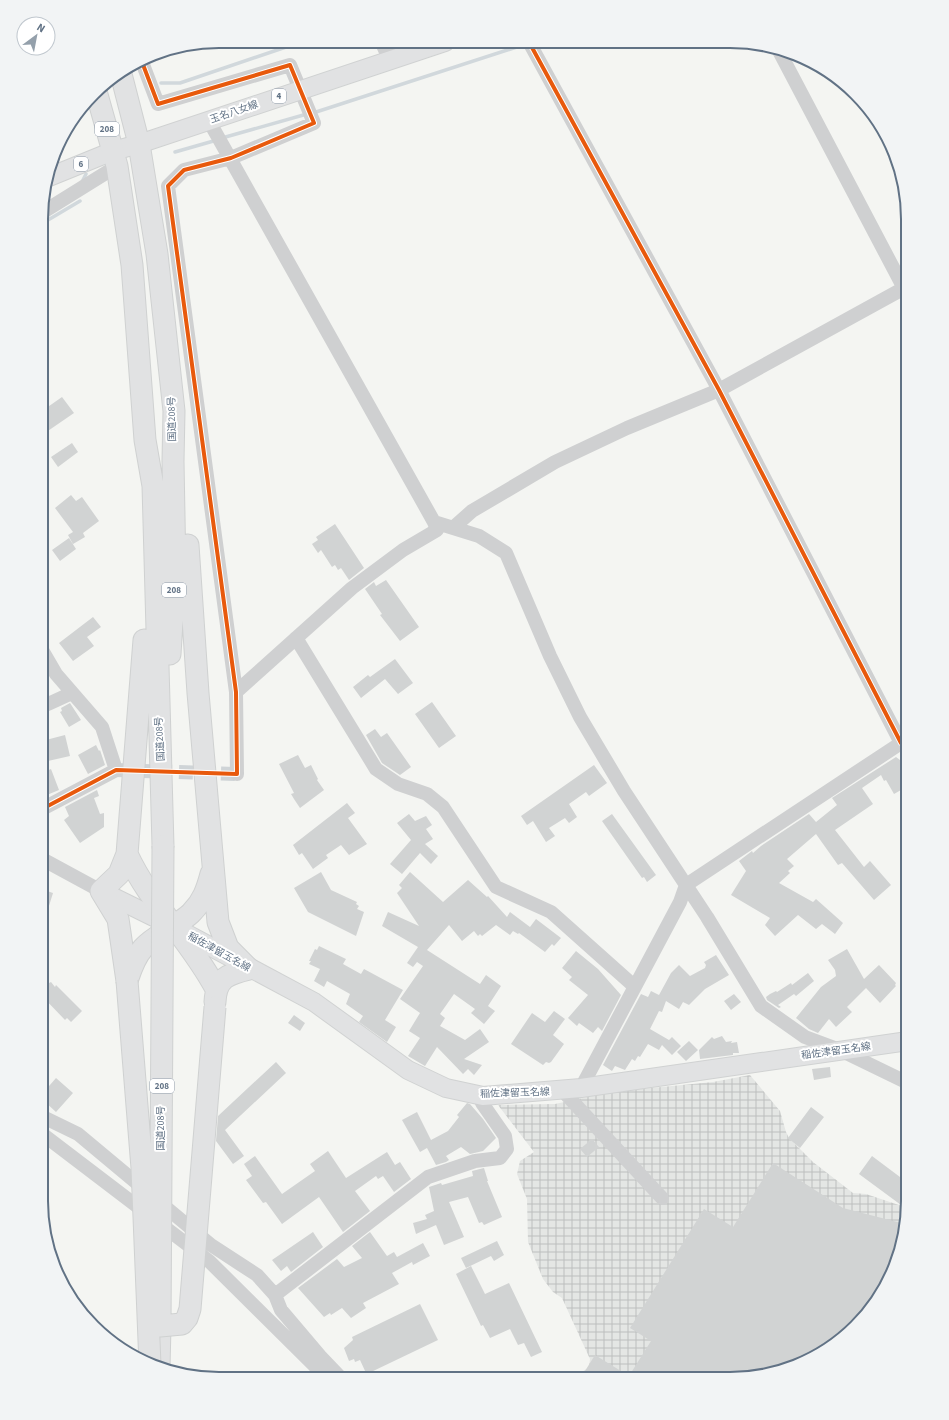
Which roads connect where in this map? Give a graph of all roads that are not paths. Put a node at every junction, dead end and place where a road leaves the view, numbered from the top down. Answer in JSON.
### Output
{"nodes":[{"id":1,"x":384,"y":48,"type":"edge"},
{"id":2,"x":428,"y":48,"type":"edge"},
{"id":3,"x":532,"y":48,"type":"edge"},
{"id":4,"x":782,"y":56,"type":"edge"},
{"id":5,"x":390,"y":61,"type":"junction"},
{"id":6,"x":143,"y":66,"type":"edge"},
{"id":7,"x":122,"y":78,"type":"edge"},
{"id":8,"x":300,"y":89,"type":"junction"},
{"id":9,"x":98,"y":98,"type":"edge"},
{"id":10,"x":209,"y":121,"type":"junction"},
{"id":11,"x":139,"y":144,"type":"junction"},
{"id":12,"x":231,"y":158,"type":"junction"},
{"id":13,"x":115,"y":159,"type":"junction"},
{"id":14,"x":54,"y":176,"type":"edge"},
{"id":15,"x":48,"y":208,"type":"edge"},
{"id":16,"x":901,"y":279,"type":"edge"},
{"id":17,"x":901,"y":293,"type":"edge"},
{"id":18,"x":719,"y":390,"type":"junction"},
{"id":19,"x":174,"y":411,"type":"junction"},
{"id":20,"x":145,"y":440,"type":"junction"},
{"id":21,"x":434,"y":522,"type":"junction"},
{"id":22,"x":454,"y":527,"type":"junction"},
{"id":23,"x":296,"y":638,"type":"junction"},
{"id":24,"x":48,"y":660,"type":"edge"},
{"id":25,"x":236,"y":692,"type":"junction"},
{"id":26,"x":72,"y":693,"type":"junction"},
{"id":27,"x":48,"y":704,"type":"edge"},
{"id":28,"x":901,"y":735,"type":"edge"},
{"id":29,"x":901,"y":746,"type":"edge"},
{"id":30,"x":162,"y":769,"type":"junction"},
{"id":31,"x":237,"y":774,"type":"dead end"},
{"id":32,"x":48,"y":806,"type":"edge"},
{"id":33,"x":127,"y":854,"type":"junction"},
{"id":34,"x":48,"y":862,"type":"edge"},
{"id":35,"x":214,"y":864,"type":"junction"},
{"id":36,"x":686,"y":885,"type":"junction"},
{"id":37,"x":101,"y":891,"type":"junction"},
{"id":38,"x":172,"y":926,"type":"junction"},
{"id":39,"x":249,"y":969,"type":"junction"},
{"id":40,"x":127,"y":981,"type":"junction"},
{"id":41,"x":634,"y":986,"type":"junction"},
{"id":42,"x":215,"y":998,"type":"junction"},
{"id":43,"x":901,"y":1042,"type":"edge"},
{"id":44,"x":840,"y":1050,"type":"junction"},
{"id":45,"x":901,"y":1080,"type":"edge"},
{"id":46,"x":581,"y":1088,"type":"junction"},
{"id":47,"x":562,"y":1090,"type":"junction"},
{"id":48,"x":482,"y":1096,"type":"junction"},
{"id":49,"x":48,"y":1119,"type":"edge"},
{"id":50,"x":48,"y":1138,"type":"edge"},
{"id":51,"x":662,"y":1198,"type":"dead end"},
{"id":52,"x":276,"y":1295,"type":"junction"},
{"id":53,"x":160,"y":1326,"type":"junction"},
{"id":54,"x":150,"y":1357,"type":"edge"},
{"id":55,"x":159,"y":1361,"type":"edge"},
{"id":56,"x":322,"y":1372,"type":"edge"},
{"id":57,"x":335,"y":1372,"type":"edge"}],
"edges":[{"from":1,"to":5,"type":"street"},
{"from":2,"to":5,"type":"main road","name":"玉名八女線","number":"4"},
{"from":3,"to":18,"type":"street"},
{"from":4,"to":16,"type":"street"},
{"from":5,"to":8,"type":"main road","name":"玉名八女線","number":"4"},
{"from":6,"to":8,"type":"street"},
{"from":7,"to":11,"type":"highway","name":"国道208号","number":"208"},
{"from":8,"to":10,"type":"main road","name":"玉名八女線","number":"4"},
{"from":8,"to":12,"type":"street"},
{"from":9,"to":13,"type":"highway","name":"国道208号","number":"208"},
{"from":10,"to":11,"type":"main road","name":"玉名八女線","number":"4"},
{"from":10,"to":12,"type":"street"},
{"from":11,"to":13,"type":"main road","name":"玉名八女線","number":"4"},
{"from":11,"to":19,"type":"highway","name":"国道208号","number":"208"},
{"from":12,"to":21,"type":"street"},
{"from":12,"to":25,"type":"street"},
{"from":13,"to":14,"type":"main road","number":"6"},
{"from":13,"to":15,"type":"street"},
{"from":13,"to":20,"type":"highway","name":"国道208号","number":"208"},
{"from":17,"to":18,"type":"street"},
{"from":18,"to":22,"type":"street"},
{"from":18,"to":28,"type":"street"},
{"from":19,"to":30,"type":"highway","name":"国道208号","number":"208"},
{"from":19,"to":35,"type":"highway"},
{"from":20,"to":30,"type":"highway","name":"国道208号","number":"208"},
{"from":20,"to":33,"type":"highway"},
{"from":21,"to":22,"type":"street"},
{"from":21,"to":23,"type":"street"},
{"from":22,"to":36,"type":"street"},
{"from":23,"to":25,"type":"street"},
{"from":23,"to":41,"type":"street"},
{"from":24,"to":26,"type":"street"},
{"from":25,"to":31,"type":"street"},
{"from":26,"to":27,"type":"street"},
{"from":26,"to":32,"type":"street"},
{"from":29,"to":36,"type":"street"},
{"from":30,"to":53,"type":"highway","name":"国道208号","number":"208","bridge":true},
{"from":33,"to":37,"type":"highway"},
{"from":33,"to":38,"type":"highway"},
{"from":34,"to":37,"type":"street"},
{"from":35,"to":38,"type":"highway"},
{"from":35,"to":39,"type":"highway"},
{"from":36,"to":41,"type":"street"},
{"from":36,"to":44,"type":"street"},
{"from":37,"to":38,"type":"main road","name":"稲佐津留玉名線"},
{"from":37,"to":40,"type":"highway"},
{"from":38,"to":39,"type":"main road","name":"稲佐津留玉名線"},
{"from":38,"to":40,"type":"highway"},
{"from":38,"to":42,"type":"highway"},
{"from":39,"to":42,"type":"highway"},
{"from":39,"to":48,"type":"main road","name":"稲佐津留玉名線"},
{"from":40,"to":54,"type":"highway","bridge":true},
{"from":41,"to":46,"type":"street"},
{"from":42,"to":53,"type":"highway","bridge":true},
{"from":43,"to":44,"type":"main road","name":"稲佐津留玉名線"},
{"from":44,"to":45,"type":"street"},
{"from":44,"to":46,"type":"main road","name":"稲佐津留玉名線"},
{"from":46,"to":47,"type":"main road","name":"稲佐津留玉名線"},
{"from":47,"to":48,"type":"main road","name":"稲佐津留玉名線"},
{"from":47,"to":51,"type":"street"},
{"from":48,"to":52,"type":"street"},
{"from":49,"to":52,"type":"street"},
{"from":50,"to":56,"type":"street"},
{"from":52,"to":57,"type":"street"},
{"from":53,"to":55,"type":"highway","name":"国道208号","number":"208"}]}
